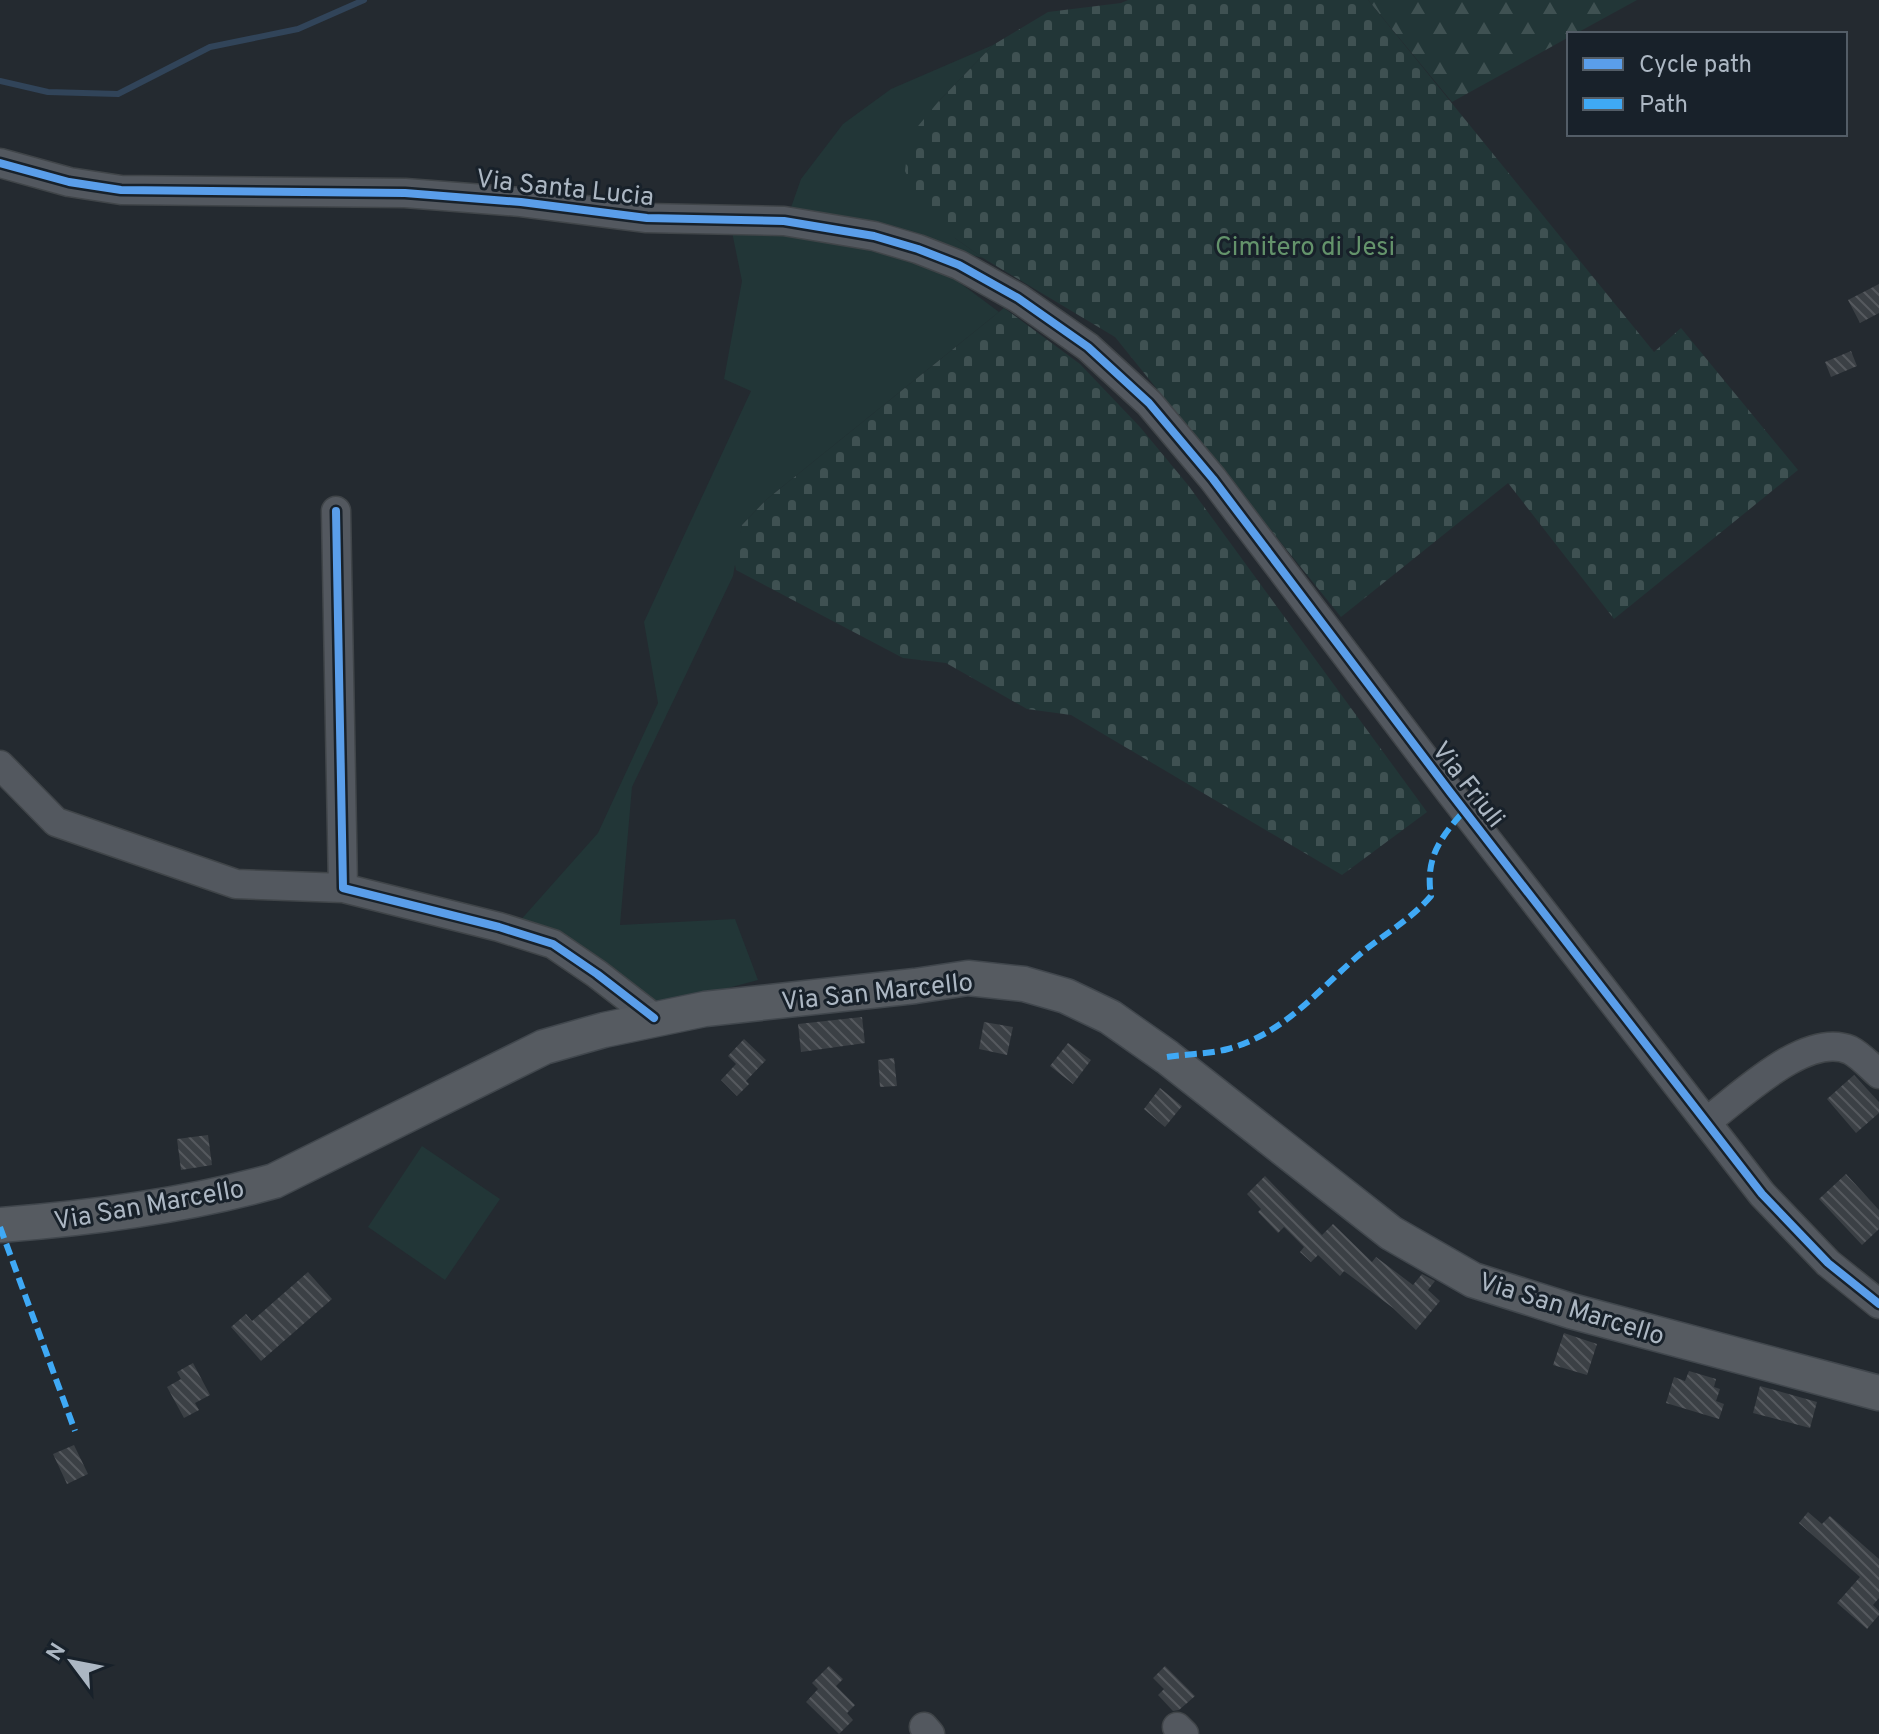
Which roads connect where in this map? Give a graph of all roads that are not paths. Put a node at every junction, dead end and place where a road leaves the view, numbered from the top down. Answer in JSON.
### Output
{"nodes":[{"id":1,"x":0,"y":163,"type":"edge"},
{"id":2,"x":1018,"y":298,"type":"joint"},
{"id":3,"x":336,"y":511,"type":"dead end"},
{"id":4,"x":0,"y":765,"type":"edge"},
{"id":5,"x":343,"y":888,"type":"junction"},
{"id":6,"x":654,"y":1018,"type":"junction"},
{"id":7,"x":1879,"y":1074,"type":"edge"},
{"id":8,"x":1706,"y":1122,"type":"junction"},
{"id":9,"x":0,"y":1225,"type":"edge"},
{"id":10,"x":1879,"y":1304,"type":"edge"},
{"id":11,"x":1879,"y":1393,"type":"edge"}],
"edges":[{"from":1,"to":2,"type":"street","name":"Via Santa Lucia"},
{"from":2,"to":8,"type":"street","name":"Via Friuli"},
{"from":3,"to":5,"type":"street"},
{"from":4,"to":5,"type":"street"},
{"from":5,"to":6,"type":"street"},
{"from":6,"to":9,"type":"main road","name":"Via San Marcello"},
{"from":6,"to":11,"type":"main road","name":"Via San Marcello"},
{"from":7,"to":8,"type":"street"},
{"from":8,"to":10,"type":"street","name":"Via Friuli"}]}
